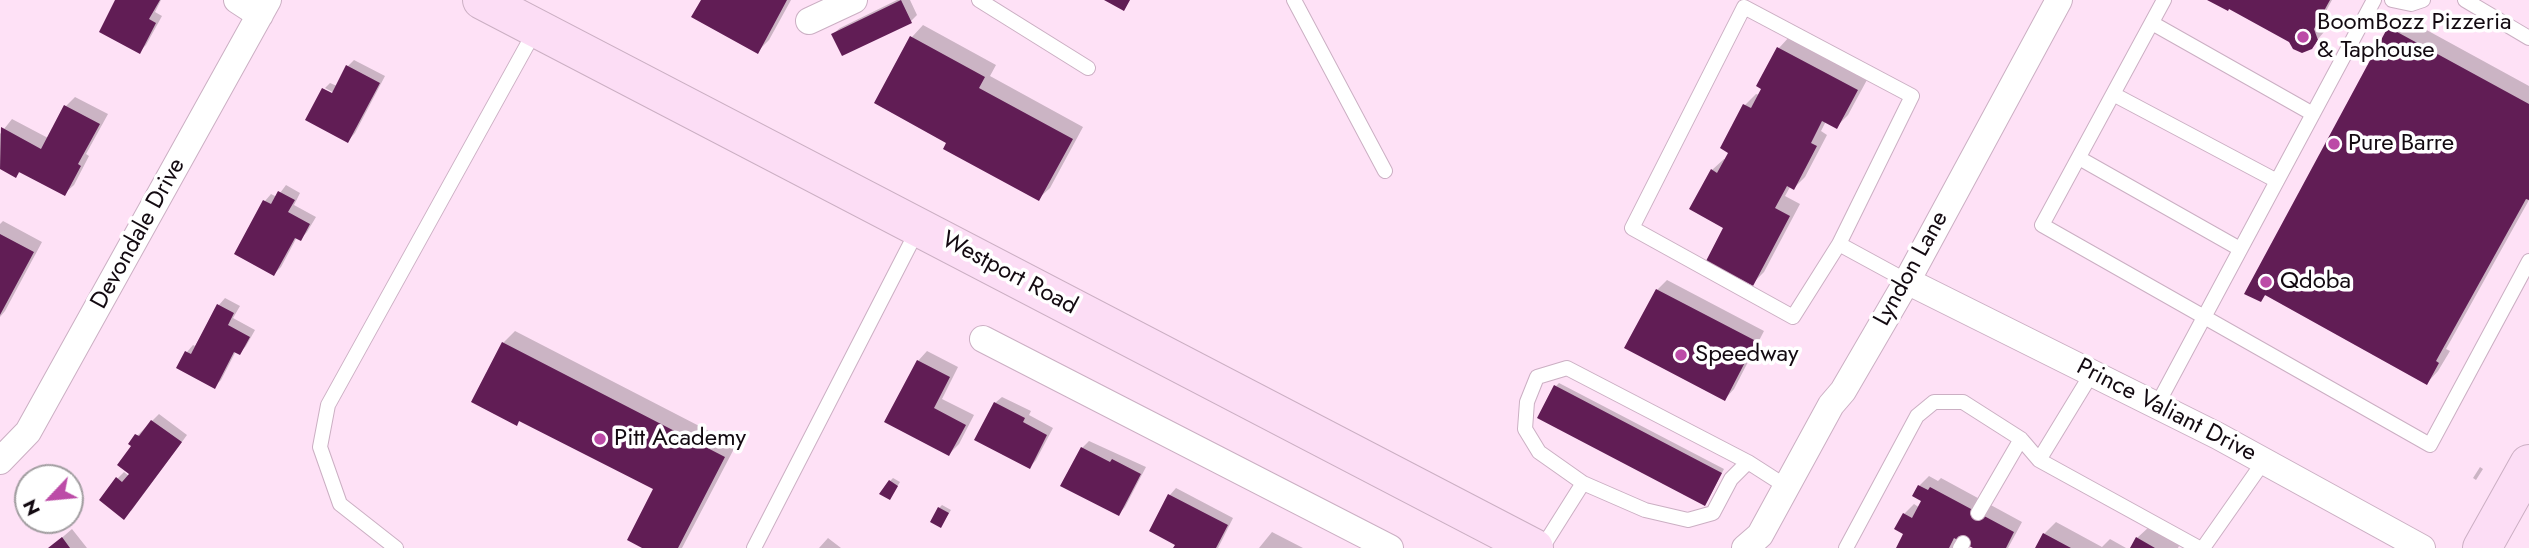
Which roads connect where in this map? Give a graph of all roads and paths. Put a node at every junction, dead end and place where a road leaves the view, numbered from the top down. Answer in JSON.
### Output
{"nodes":[{"id":1,"x":237,"y":0,"type":"edge"},
{"id":2,"x":482,"y":0,"type":"edge"},
{"id":3,"x":854,"y":0,"type":"edge"},
{"id":4,"x":979,"y":0,"type":"edge"},
{"id":5,"x":1294,"y":0,"type":"edge"},
{"id":6,"x":2059,"y":0,"type":"edge"},
{"id":7,"x":2164,"y":0,"type":"edge"},
{"id":8,"x":2374,"y":0,"type":"edge"},
{"id":9,"x":2392,"y":0,"type":"edge"},
{"id":10,"x":2423,"y":0,"type":"edge"},
{"id":11,"x":2465,"y":0,"type":"edge"},
{"id":12,"x":264,"y":7,"type":"edge"},
{"id":13,"x":810,"y":21,"type":"dead end"},
{"id":14,"x":2152,"y":23,"type":"junction"},
{"id":15,"x":537,"y":28,"type":"junction"},
{"id":16,"x":2529,"y":38,"type":"edge"},
{"id":17,"x":1088,"y":68,"type":"dead end"},
{"id":18,"x":2113,"y":94,"type":"junction"},
{"id":19,"x":2313,"y":114,"type":"junction"},
{"id":20,"x":2079,"y":158,"type":"junction"},
{"id":21,"x":1385,"y":171,"type":"dead end"},
{"id":22,"x":2277,"y":181,"type":"junction"},
{"id":23,"x":919,"y":227,"type":"junction"},
{"id":24,"x":1839,"y":244,"type":"junction"},
{"id":25,"x":2240,"y":250,"type":"junction"},
{"id":26,"x":2529,"y":261,"type":"edge"},
{"id":27,"x":1907,"y":281,"type":"junction"},
{"id":28,"x":2203,"y":318,"type":"junction"},
{"id":29,"x":983,"y":339,"type":"dead end"},
{"id":30,"x":2092,"y":373,"type":"junction"},
{"id":31,"x":2157,"y":405,"type":"junction"},
{"id":32,"x":2021,"y":439,"type":"junction"},
{"id":33,"x":2039,"y":460,"type":"junction"},
{"id":34,"x":0,"y":461,"type":"edge"},
{"id":35,"x":2264,"y":461,"type":"junction"},
{"id":36,"x":1748,"y":463,"type":"junction"},
{"id":37,"x":2529,"y":464,"type":"edge"},
{"id":38,"x":1583,"y":483,"type":"junction"},
{"id":39,"x":1787,"y":487,"type":"junction"},
{"id":40,"x":1978,"y":513,"type":"dead end"},
{"id":41,"x":1496,"y":538,"type":"edge"},
{"id":42,"x":1755,"y":544,"type":"edge"},
{"id":43,"x":396,"y":548,"type":"edge"},
{"id":44,"x":754,"y":548,"type":"edge"},
{"id":45,"x":1390,"y":548,"type":"edge"},
{"id":46,"x":1534,"y":548,"type":"edge"},
{"id":47,"x":1542,"y":548,"type":"edge"},
{"id":48,"x":1846,"y":548,"type":"edge"},
{"id":49,"x":2201,"y":548,"type":"edge"},
{"id":50,"x":2422,"y":548,"type":"edge"},
{"id":51,"x":2482,"y":548,"type":"edge"}],
"edges":[{"from":1,"to":12,"type":"street"},
{"from":2,"to":15,"type":"main road","name":"Westport Road"},
{"from":3,"to":13,"type":"street"},
{"from":4,"to":17,"type":"lane"},
{"from":5,"to":21,"type":"lane"},
{"from":6,"to":27,"type":"street","name":"Lyndon Lane"},
{"from":7,"to":14,"type":"lane"},
{"from":8,"to":19,"type":"lane"},
{"from":9,"to":10,"type":"lane"},
{"from":11,"to":16,"type":"lane"},
{"from":12,"to":34,"type":"street","name":"Devondale Drive"},
{"from":14,"to":18,"type":"lane"},
{"from":14,"to":19,"type":"lane"},
{"from":15,"to":23,"type":"main road","name":"Westport Road"},
{"from":15,"to":43,"type":"lane"},
{"from":18,"to":20,"type":"lane"},
{"from":18,"to":22,"type":"lane"},
{"from":19,"to":22,"type":"lane"},
{"from":20,"to":25,"type":"lane"},
{"from":20,"to":28,"type":"lane"},
{"from":22,"to":25,"type":"lane"},
{"from":23,"to":41,"type":"main road","name":"Westport Road"},
{"from":23,"to":44,"type":"lane"},
{"from":24,"to":24,"type":"lane"},
{"from":24,"to":27,"type":"lane"},
{"from":25,"to":28,"type":"lane"},
{"from":26,"to":28,"type":"lane"},
{"from":27,"to":30,"type":"street","name":"Prince Valiant Drive"},
{"from":27,"to":39,"type":"street","name":"Lyndon Lane"},
{"from":28,"to":31,"type":"lane"},
{"from":29,"to":45,"type":"street"},
{"from":30,"to":31,"type":"street","name":"Prince Valiant Drive"},
{"from":30,"to":33,"type":"lane"},
{"from":31,"to":35,"type":"street","name":"Prince Valiant Drive"},
{"from":32,"to":33,"type":"lane"},
{"from":32,"to":40,"type":"lane"},
{"from":32,"to":48,"type":"lane"},
{"from":33,"to":49,"type":"lane"},
{"from":35,"to":49,"type":"lane"},
{"from":35,"to":50,"type":"street","name":"Prince Valiant Drive"},
{"from":36,"to":38,"type":"lane"},
{"from":36,"to":38,"type":"lane"},
{"from":36,"to":39,"type":"lane"},
{"from":37,"to":51,"type":"main road"},
{"from":38,"to":47,"type":"lane"},
{"from":39,"to":42,"type":"street","name":"Lyndon Lane"},
{"from":41,"to":46,"type":"main road","name":"Westport Road"}]}
